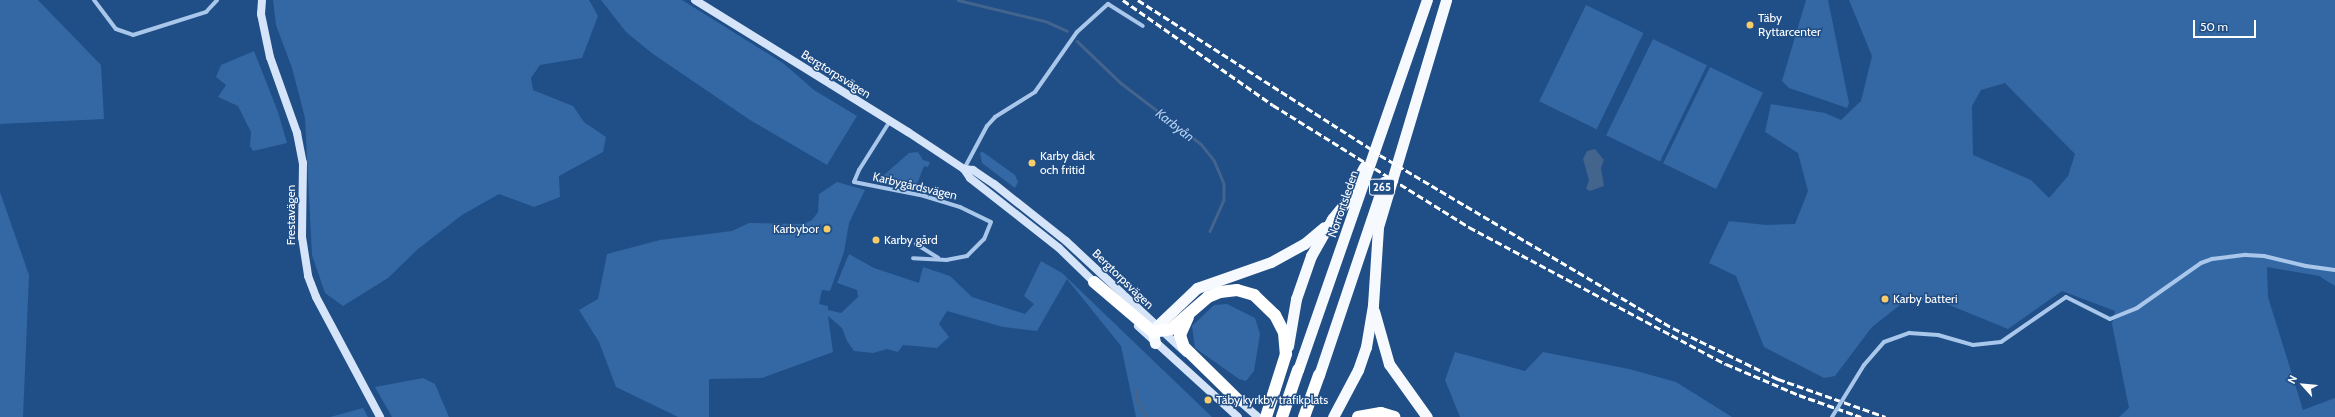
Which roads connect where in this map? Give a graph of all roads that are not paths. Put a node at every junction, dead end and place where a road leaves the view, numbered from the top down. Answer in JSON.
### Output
{"nodes":[{"id":1,"x":94,"y":0,"type":"edge"},
{"id":2,"x":216,"y":0,"type":"edge"},
{"id":3,"x":262,"y":0,"type":"edge"},
{"id":4,"x":695,"y":0,"type":"edge"},
{"id":5,"x":1428,"y":0,"type":"edge"},
{"id":6,"x":1446,"y":0,"type":"edge"},
{"id":7,"x":1143,"y":26,"type":"dead end"},
{"id":8,"x":1397,"y":88,"type":"junction"},
{"id":9,"x":890,"y":121,"type":"junction"},
{"id":10,"x":964,"y":169,"type":"junction"},
{"id":11,"x":1332,"y":220,"type":"junction"},
{"id":12,"x":916,"y":244,"type":"dead end"},
{"id":13,"x":913,"y":258,"type":"dead end"},
{"id":14,"x":938,"y":259,"type":"junction"},
{"id":15,"x":2335,"y":270,"type":"edge"},
{"id":16,"x":1094,"y":282,"type":"joint"},
{"id":17,"x":1372,"y":305,"type":"junction"},
{"id":18,"x":1195,"y":306,"type":"junction"},
{"id":19,"x":1156,"y":334,"type":"junction"},
{"id":20,"x":1286,"y":354,"type":"junction"},
{"id":21,"x":1298,"y":370,"type":"joint"},
{"id":22,"x":1319,"y":375,"type":"joint"},
{"id":23,"x":1242,"y":403,"type":"junction"},
{"id":24,"x":380,"y":417,"type":"edge"},
{"id":25,"x":1237,"y":417,"type":"edge"},
{"id":26,"x":1258,"y":417,"type":"edge"},
{"id":27,"x":1266,"y":417,"type":"edge"},
{"id":28,"x":1282,"y":417,"type":"edge"},
{"id":29,"x":1304,"y":417,"type":"edge"},
{"id":30,"x":1333,"y":417,"type":"edge"},
{"id":31,"x":1358,"y":417,"type":"edge"},
{"id":32,"x":1394,"y":417,"type":"edge"},
{"id":33,"x":1427,"y":417,"type":"edge"},
{"id":34,"x":1832,"y":417,"type":"edge"}],
"edges":[{"from":1,"to":2,"type":"street"},
{"from":3,"to":24,"type":"main road","name":"Frestavägen"},
{"from":4,"to":9,"type":"main road","name":"Bergtorpsvägen"},
{"from":5,"to":8,"type":"highway","name":"Norrortsleden","number":"265"},
{"from":6,"to":17,"type":"highway"},
{"from":6,"to":22,"type":"highway","number":"265"},
{"from":7,"to":10,"type":"street"},
{"from":8,"to":11,"type":"highway"},
{"from":8,"to":21,"type":"highway","name":"Norrortsleden","number":"265"},
{"from":9,"to":10,"type":"main road","name":"Bergtorpsvägen"},
{"from":9,"to":14,"type":"street","name":"Karbygårdsvägen"},
{"from":10,"to":16,"type":"main road","name":"Bergtorpsvägen"},
{"from":10,"to":19,"type":"main road","name":"Bergtorpsvägen"},
{"from":11,"to":19,"type":"highway"},
{"from":11,"to":20,"type":"highway"},
{"from":12,"to":14,"type":"street"},
{"from":13,"to":14,"type":"street","name":"Karbygårdsvägen"},
{"from":15,"to":34,"type":"street","bridge":true},
{"from":16,"to":19,"type":"highway"},
{"from":17,"to":30,"type":"highway"},
{"from":17,"to":33,"type":"highway"},
{"from":18,"to":19,"type":"highway"},
{"from":18,"to":20,"type":"highway"},
{"from":18,"to":23,"type":"highway"},
{"from":19,"to":23,"type":"main road","name":"Bergtorpsvägen"},
{"from":19,"to":25,"type":"main road","name":"Bergtorpsvägen"},
{"from":20,"to":27,"type":"highway"},
{"from":21,"to":28,"type":"highway","name":"Norrortsleden","number":"265"},
{"from":22,"to":29,"type":"highway","number":"265"},
{"from":23,"to":26,"type":"main road","name":"Bergtorpsvägen"},
{"from":31,"to":32,"type":"highway"}]}
